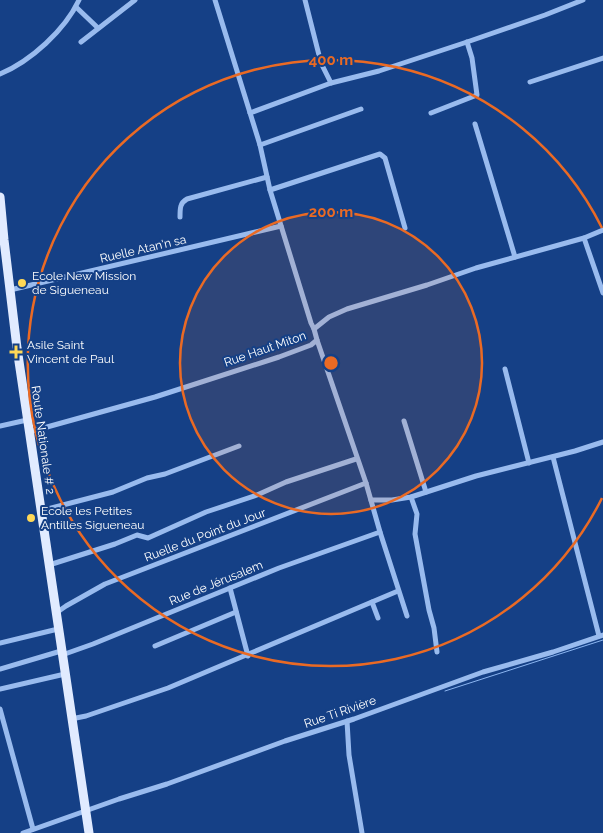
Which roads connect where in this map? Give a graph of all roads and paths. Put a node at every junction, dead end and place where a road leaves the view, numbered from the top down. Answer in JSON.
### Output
{"nodes":[{"id":1,"x":79,"y":0,"type":"edge"},
{"id":2,"x":135,"y":0,"type":"edge"},
{"id":3,"x":215,"y":0,"type":"edge"},
{"id":4,"x":305,"y":0,"type":"edge"},
{"id":5,"x":583,"y":0,"type":"edge"},
{"id":6,"x":576,"y":1,"type":"edge"},
{"id":7,"x":76,"y":7,"type":"junction"},
{"id":8,"x":98,"y":28,"type":"junction"},
{"id":9,"x":81,"y":42,"type":"dead end"},
{"id":10,"x":467,"y":42,"type":"junction"},
{"id":11,"x":603,"y":58,"type":"edge"},
{"id":12,"x":0,"y":74,"type":"edge"},
{"id":13,"x":530,"y":82,"type":"dead end"},
{"id":14,"x":331,"y":83,"type":"junction"},
{"id":15,"x":360,"y":109,"type":"dead end"},
{"id":16,"x":250,"y":113,"type":"junction"},
{"id":17,"x":431,"y":113,"type":"dead end"},
{"id":18,"x":475,"y":124,"type":"dead end"},
{"id":19,"x":260,"y":145,"type":"junction"},
{"id":20,"x":267,"y":177,"type":"junction"},
{"id":21,"x":270,"y":190,"type":"junction"},
{"id":22,"x":0,"y":197,"type":"edge"},
{"id":23,"x":180,"y":217,"type":"dead end"},
{"id":24,"x":281,"y":226,"type":"junction"},
{"id":25,"x":405,"y":228,"type":"dead end"},
{"id":26,"x":603,"y":230,"type":"edge"},
{"id":27,"x":584,"y":238,"type":"junction"},
{"id":28,"x":515,"y":257,"type":"junction"},
{"id":29,"x":9,"y":290,"type":"junction"},
{"id":30,"x":603,"y":293,"type":"edge"},
{"id":31,"x":314,"y":329,"type":"junction"},
{"id":32,"x":317,"y":340,"type":"junction"},
{"id":33,"x":505,"y":369,"type":"dead end"},
{"id":34,"x":28,"y":420,"type":"junction"},
{"id":35,"x":404,"y":421,"type":"dead end"},
{"id":36,"x":0,"y":426,"type":"edge"},
{"id":37,"x":29,"y":432,"type":"junction"},
{"id":38,"x":603,"y":442,"type":"edge"},
{"id":39,"x":239,"y":446,"type":"dead end"},
{"id":40,"x":553,"y":457,"type":"junction"},
{"id":41,"x":356,"y":459,"type":"junction"},
{"id":42,"x":529,"y":463,"type":"junction"},
{"id":43,"x":366,"y":483,"type":"junction"},
{"id":44,"x":426,"y":492,"type":"junction"},
{"id":45,"x":410,"y":497,"type":"junction"},
{"id":46,"x":370,"y":500,"type":"junction"},
{"id":47,"x":40,"y":512,"type":"junction"},
{"id":48,"x":380,"y":532,"type":"junction"},
{"id":49,"x":49,"y":565,"type":"junction"},
{"id":50,"x":230,"y":588,"type":"junction"},
{"id":51,"x":398,"y":591,"type":"junction"},
{"id":52,"x":372,"y":602,"type":"junction"},
{"id":53,"x":236,"y":612,"type":"junction"},
{"id":54,"x":55,"y":614,"type":"junction"},
{"id":55,"x":407,"y":616,"type":"dead end"},
{"id":56,"x":378,"y":618,"type":"dead end"},
{"id":57,"x":58,"y":629,"type":"junction"},
{"id":58,"x":601,"y":635,"type":"edge"},
{"id":59,"x":0,"y":643,"type":"edge"},
{"id":60,"x":155,"y":646,"type":"dead end"},
{"id":61,"x":437,"y":652,"type":"dead end"},
{"id":62,"x":61,"y":653,"type":"junction"},
{"id":63,"x":248,"y":656,"type":"junction"},
{"id":64,"x":0,"y":669,"type":"edge"},
{"id":65,"x":64,"y":674,"type":"junction"},
{"id":66,"x":0,"y":689,"type":"edge"},
{"id":67,"x":0,"y":710,"type":"edge"},
{"id":68,"x":71,"y":719,"type":"junction"},
{"id":69,"x":347,"y":721,"type":"junction"},
{"id":70,"x":85,"y":812,"type":"junction"},
{"id":71,"x":33,"y":829,"type":"junction"},
{"id":72,"x":23,"y":833,"type":"edge"},
{"id":73,"x":89,"y":833,"type":"edge"},
{"id":74,"x":362,"y":833,"type":"edge"}],
"edges":[{"from":1,"to":7,"type":"street"},
{"from":2,"to":8,"type":"street"},
{"from":3,"to":16,"type":"street"},
{"from":4,"to":14,"type":"street"},
{"from":5,"to":6,"type":"street"},
{"from":6,"to":10,"type":"street"},
{"from":7,"to":8,"type":"street"},
{"from":7,"to":12,"type":"street"},
{"from":8,"to":9,"type":"street"},
{"from":10,"to":14,"type":"street"},
{"from":10,"to":17,"type":"street"},
{"from":11,"to":13,"type":"street"},
{"from":14,"to":16,"type":"street"},
{"from":15,"to":19,"type":"street"},
{"from":16,"to":19,"type":"street"},
{"from":18,"to":28,"type":"street"},
{"from":19,"to":20,"type":"street"},
{"from":20,"to":21,"type":"street"},
{"from":20,"to":23,"type":"street"},
{"from":21,"to":24,"type":"street"},
{"from":21,"to":25,"type":"street"},
{"from":22,"to":29,"type":"main road","name":"Route Nationale # 2"},
{"from":24,"to":29,"type":"street","name":"Ruelle Atan'n sa"},
{"from":24,"to":31,"type":"street"},
{"from":26,"to":27,"type":"street","name":"Rue Haut Miton"},
{"from":27,"to":28,"type":"street","name":"Rue Haut Miton"},
{"from":27,"to":30,"type":"street"},
{"from":28,"to":31,"type":"street","name":"Rue Haut Miton"},
{"from":29,"to":34,"type":"main road","name":"Route Nationale # 2"},
{"from":31,"to":32,"type":"street","name":"Rue Haut Miton"},
{"from":32,"to":37,"type":"street","name":"Rue Haut Miton"},
{"from":32,"to":41,"type":"street"},
{"from":33,"to":42,"type":"street"},
{"from":34,"to":36,"type":"street"},
{"from":34,"to":37,"type":"main road","name":"Route Nationale # 2"},
{"from":35,"to":44,"type":"street"},
{"from":37,"to":47,"type":"main road","name":"Route Nationale # 2"},
{"from":38,"to":40,"type":"street"},
{"from":39,"to":47,"type":"street"},
{"from":40,"to":42,"type":"street"},
{"from":40,"to":58,"type":"street"},
{"from":41,"to":43,"type":"street"},
{"from":41,"to":49,"type":"street"},
{"from":42,"to":44,"type":"street"},
{"from":43,"to":46,"type":"street"},
{"from":43,"to":54,"type":"street","name":"Ruelle du Point du Jour"},
{"from":44,"to":45,"type":"street"},
{"from":45,"to":46,"type":"street"},
{"from":45,"to":61,"type":"street"},
{"from":46,"to":48,"type":"street"},
{"from":47,"to":49,"type":"main road","name":"Route Nationale # 2"},
{"from":48,"to":50,"type":"street","name":"Rue de Jérusalem"},
{"from":48,"to":51,"type":"street"},
{"from":49,"to":54,"type":"main road","name":"Route Nationale # 2"},
{"from":50,"to":53,"type":"street"},
{"from":50,"to":62,"type":"street","name":"Rue de Jérusalem"},
{"from":51,"to":52,"type":"street"},
{"from":51,"to":55,"type":"street"},
{"from":52,"to":56,"type":"street"},
{"from":52,"to":63,"type":"street"},
{"from":53,"to":60,"type":"street"},
{"from":53,"to":63,"type":"street"},
{"from":54,"to":57,"type":"main road","name":"Route Nationale # 2"},
{"from":57,"to":59,"type":"street"},
{"from":57,"to":62,"type":"main road","name":"Route Nationale # 2"},
{"from":58,"to":69,"type":"street","name":"Rue Ti Rivière"},
{"from":62,"to":64,"type":"street","name":"Rue de Jérusalem"},
{"from":62,"to":65,"type":"main road","name":"Route Nationale # 2"},
{"from":63,"to":68,"type":"street"},
{"from":65,"to":66,"type":"street"},
{"from":65,"to":68,"type":"main road","name":"Route Nationale # 2"},
{"from":67,"to":71,"type":"street"},
{"from":68,"to":70,"type":"main road","name":"Route Nationale # 2"},
{"from":69,"to":70,"type":"street","name":"Rue Ti Rivière"},
{"from":69,"to":74,"type":"street"},
{"from":70,"to":71,"type":"street","name":"Rue Ti Rivière"},
{"from":70,"to":73,"type":"main road","name":"Route Nationale # 2"},
{"from":71,"to":72,"type":"street","name":"Rue Ti Rivière"}]}
